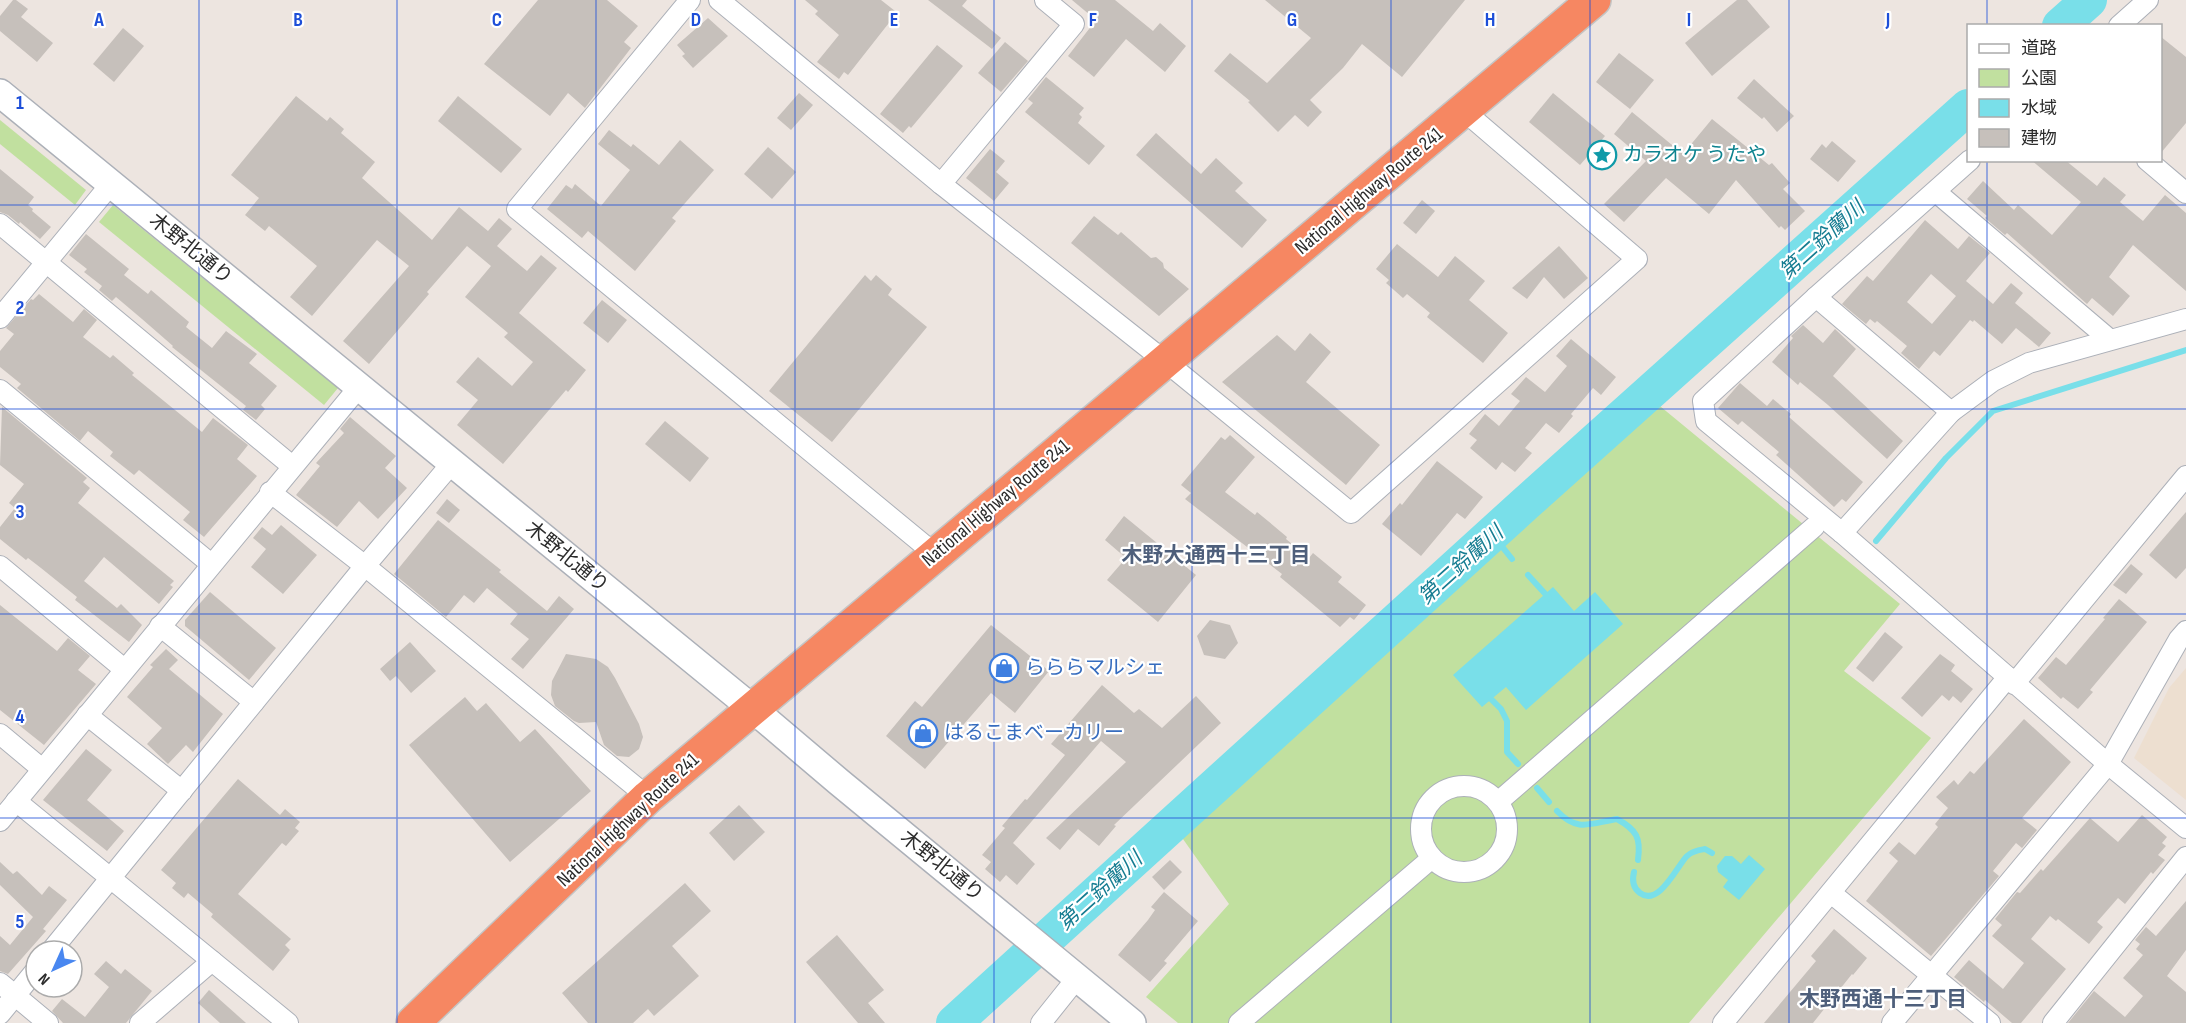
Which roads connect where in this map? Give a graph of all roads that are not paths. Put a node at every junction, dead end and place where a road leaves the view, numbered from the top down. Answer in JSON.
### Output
{"nodes":[{"id":1,"x":690,"y":0,"type":"edge"},
{"id":2,"x":719,"y":0,"type":"edge"},
{"id":3,"x":1045,"y":0,"type":"edge"},
{"id":4,"x":1594,"y":0,"type":"edge"},
{"id":5,"x":2148,"y":0,"type":"edge"},
{"id":6,"x":2122,"y":24,"type":"edge"},
{"id":7,"x":0,"y":93,"type":"edge"},
{"id":8,"x":1464,"y":111,"type":"junction"},
{"id":9,"x":1968,"y":162,"type":"edge"},
{"id":10,"x":2149,"y":162,"type":"edge"},
{"id":11,"x":111,"y":184,"type":"junction"},
{"id":12,"x":941,"y":184,"type":"junction"},
{"id":13,"x":1936,"y":192,"type":"junction"},
{"id":14,"x":2186,"y":193,"type":"edge"},
{"id":15,"x":0,"y":224,"type":"edge"},
{"id":16,"x":46,"y":262,"type":"junction"},
{"id":17,"x":1816,"y":297,"type":"junction"},
{"id":18,"x":0,"y":318,"type":"edge"},
{"id":19,"x":2186,"y":319,"type":"edge"},
{"id":20,"x":2109,"y":339,"type":"junction"},
{"id":21,"x":1166,"y":362,"type":"junction"},
{"id":22,"x":359,"y":387,"type":"junction"},
{"id":23,"x":0,"y":390,"type":"edge"},
{"id":24,"x":1951,"y":412,"type":"junction"},
{"id":25,"x":452,"y":463,"type":"junction"},
{"id":26,"x":292,"y":466,"type":"junction"},
{"id":27,"x":2186,"y":476,"type":"edge"},
{"id":28,"x":270,"y":492,"type":"junction"},
{"id":29,"x":1814,"y":527,"type":"dead end"},
{"id":30,"x":1842,"y":533,"type":"junction"},
{"id":31,"x":935,"y":554,"type":"junction"},
{"id":32,"x":211,"y":564,"type":"junction"},
{"id":33,"x":0,"y":566,"type":"edge"},
{"id":34,"x":365,"y":566,"type":"junction"},
{"id":35,"x":160,"y":626,"type":"junction"},
{"id":36,"x":2186,"y":631,"type":"edge"},
{"id":37,"x":124,"y":669,"type":"junction"},
{"id":38,"x":2011,"y":681,"type":"junction"},
{"id":39,"x":254,"y":702,"type":"junction"},
{"id":40,"x":753,"y":709,"type":"junction"},
{"id":41,"x":87,"y":715,"type":"junction"},
{"id":42,"x":0,"y":734,"type":"edge"},
{"id":43,"x":2108,"y":764,"type":"junction"},
{"id":44,"x":42,"y":769,"type":"junction"},
{"id":45,"x":182,"y":791,"type":"junction"},
{"id":46,"x":648,"y":797,"type":"junction"},
{"id":47,"x":16,"y":801,"type":"junction"},
{"id":48,"x":1498,"y":801,"type":"junction"},
{"id":49,"x":0,"y":820,"type":"edge"},
{"id":50,"x":2186,"y":828,"type":"edge"},
{"id":51,"x":2186,"y":857,"type":"edge"},
{"id":52,"x":1432,"y":858,"type":"junction"},
{"id":53,"x":111,"y":878,"type":"junction"},
{"id":54,"x":1831,"y":894,"type":"junction"},
{"id":55,"x":61,"y":939,"type":"edge"},
{"id":56,"x":212,"y":961,"type":"junction"},
{"id":57,"x":1931,"y":976,"type":"junction"},
{"id":58,"x":24,"y":978,"type":"edge"},
{"id":59,"x":1077,"y":978,"type":"junction"},
{"id":60,"x":7,"y":990,"type":"edge"},
{"id":61,"x":0,"y":1014,"type":"edge"},
{"id":62,"x":48,"y":1023,"type":"edge"},
{"id":63,"x":140,"y":1023,"type":"edge"},
{"id":64,"x":288,"y":1023,"type":"edge"},
{"id":65,"x":413,"y":1023,"type":"edge"},
{"id":66,"x":1041,"y":1023,"type":"edge"},
{"id":67,"x":1132,"y":1023,"type":"edge"},
{"id":68,"x":1239,"y":1023,"type":"edge"},
{"id":69,"x":1723,"y":1023,"type":"edge"},
{"id":70,"x":1892,"y":1023,"type":"edge"},
{"id":71,"x":1990,"y":1023,"type":"edge"},
{"id":72,"x":2053,"y":1023,"type":"edge"}],
"edges":[{"from":1,"to":31,"type":"street"},
{"from":2,"to":12,"type":"street"},
{"from":3,"to":12,"type":"street"},
{"from":4,"to":8,"type":"highway","name":"National Highway Route 241"},
{"from":5,"to":6,"type":"street"},
{"from":7,"to":11,"type":"street","name":"木野北通り"},
{"from":8,"to":21,"type":"highway","name":"National Highway Route 241"},
{"from":8,"to":21,"type":"street"},
{"from":9,"to":13,"type":"street"},
{"from":10,"to":14,"type":"street"},
{"from":11,"to":16,"type":"street"},
{"from":11,"to":22,"type":"street","name":"木野北通り"},
{"from":12,"to":21,"type":"street"},
{"from":13,"to":17,"type":"street"},
{"from":13,"to":20,"type":"street"},
{"from":15,"to":16,"type":"street"},
{"from":16,"to":18,"type":"street"},
{"from":16,"to":26,"type":"street"},
{"from":17,"to":24,"type":"street"},
{"from":17,"to":30,"type":"street"},
{"from":19,"to":20,"type":"street"},
{"from":20,"to":24,"type":"street"},
{"from":21,"to":31,"type":"highway","name":"National Highway Route 241"},
{"from":22,"to":25,"type":"street","name":"木野北通り"},
{"from":22,"to":26,"type":"street"},
{"from":23,"to":32,"type":"street"},
{"from":24,"to":30,"type":"street"},
{"from":25,"to":34,"type":"street"},
{"from":25,"to":40,"type":"street","name":"木野北通り"},
{"from":26,"to":28,"type":"street"},
{"from":27,"to":38,"type":"street"},
{"from":28,"to":32,"type":"street"},
{"from":28,"to":34,"type":"street"},
{"from":29,"to":48,"type":"street"},
{"from":30,"to":38,"type":"street"},
{"from":31,"to":40,"type":"highway","name":"National Highway Route 241"},
{"from":32,"to":35,"type":"street"},
{"from":33,"to":37,"type":"street"},
{"from":34,"to":39,"type":"street"},
{"from":34,"to":46,"type":"street"},
{"from":35,"to":37,"type":"street"},
{"from":35,"to":39,"type":"street"},
{"from":36,"to":43,"type":"street"},
{"from":37,"to":41,"type":"street"},
{"from":38,"to":43,"type":"street"},
{"from":38,"to":54,"type":"street"},
{"from":39,"to":45,"type":"street"},
{"from":40,"to":46,"type":"highway","name":"National Highway Route 241"},
{"from":40,"to":59,"type":"street","name":"木野北通り"},
{"from":41,"to":44,"type":"street"},
{"from":41,"to":45,"type":"street"},
{"from":42,"to":44,"type":"street"},
{"from":43,"to":50,"type":"street"},
{"from":43,"to":57,"type":"street"},
{"from":44,"to":47,"type":"street"},
{"from":45,"to":53,"type":"street"},
{"from":46,"to":65,"type":"highway","name":"National Highway Route 241"},
{"from":47,"to":49,"type":"street"},
{"from":47,"to":53,"type":"street"},
{"from":48,"to":52,"type":"street"},
{"from":48,"to":52,"type":"street"},
{"from":51,"to":72,"type":"street"},
{"from":52,"to":68,"type":"street"},
{"from":53,"to":55,"type":"street"},
{"from":53,"to":56,"type":"street"},
{"from":54,"to":57,"type":"street"},
{"from":54,"to":69,"type":"street"},
{"from":56,"to":63,"type":"street"},
{"from":56,"to":64,"type":"street"},
{"from":57,"to":70,"type":"street"},
{"from":57,"to":71,"type":"street"},
{"from":58,"to":60,"type":"street"},
{"from":59,"to":66,"type":"street"},
{"from":59,"to":67,"type":"street","name":"木野北通り"},
{"from":60,"to":61,"type":"street"},
{"from":60,"to":62,"type":"street"}]}
